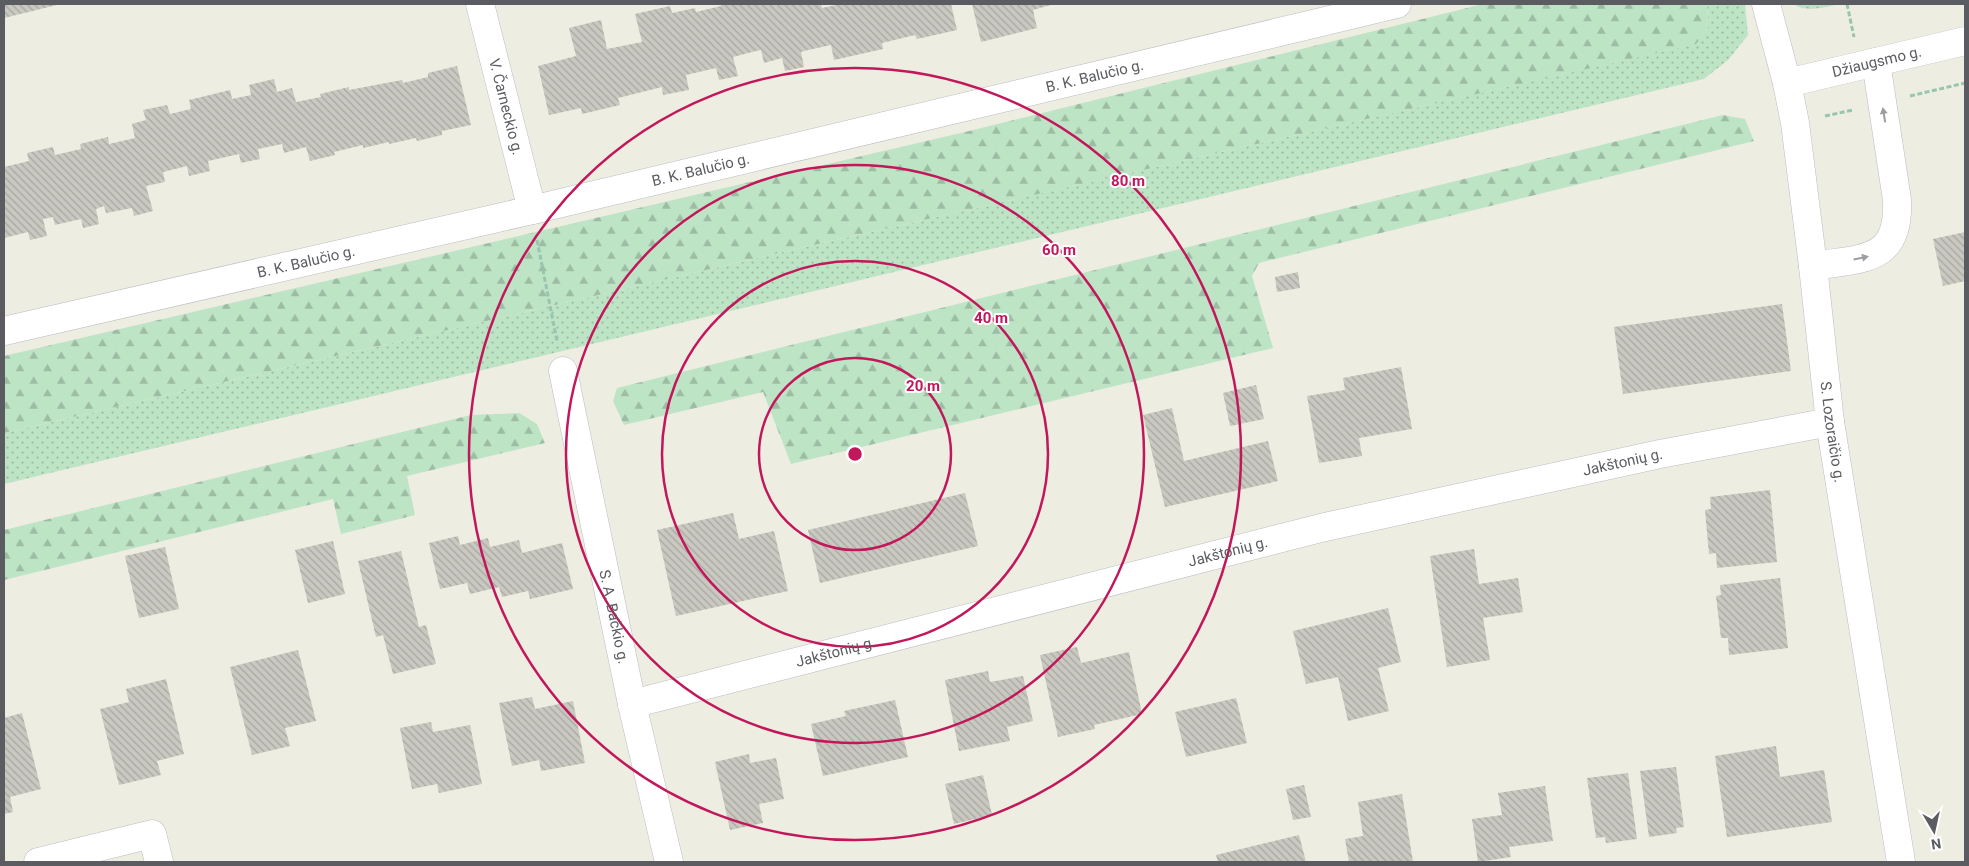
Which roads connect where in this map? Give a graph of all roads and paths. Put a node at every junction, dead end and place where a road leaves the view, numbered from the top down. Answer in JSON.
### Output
{"nodes":[{"id":1,"x":480,"y":4,"type":"edge"},
{"id":2,"x":1397,"y":4,"type":"edge"},
{"id":3,"x":1766,"y":4,"type":"edge"},
{"id":4,"x":1965,"y":41,"type":"edge"},
{"id":5,"x":1876,"y":62,"type":"junction"},
{"id":6,"x":1787,"y":83,"type":"junction"},
{"id":7,"x":532,"y":210,"type":"junction"},
{"id":8,"x":1813,"y":266,"type":"junction"},
{"id":9,"x":4,"y":331,"type":"edge"},
{"id":10,"x":563,"y":371,"type":"joint"},
{"id":11,"x":1830,"y":422,"type":"junction"},
{"id":12,"x":632,"y":704,"type":"junction"},
{"id":13,"x":38,"y":862,"type":"edge"},
{"id":14,"x":159,"y":862,"type":"edge"},
{"id":15,"x":669,"y":862,"type":"edge"},
{"id":16,"x":1901,"y":862,"type":"edge"}],
"edges":[{"from":1,"to":7,"type":"street","name":"V. Čarneckio g."},
{"from":2,"to":7,"type":"street","name":"B. K. Balučio g."},
{"from":3,"to":6,"type":"street","name":"S. Lozoraičio g."},
{"from":4,"to":5,"type":"street","name":"Džiaugsmo g."},
{"from":5,"to":6,"type":"street","name":"Džiaugsmo g."},
{"from":8,"to":5,"type":"street","one_way":true},
{"from":6,"to":8,"type":"street","name":"S. Lozoraičio g."},
{"from":7,"to":9,"type":"street","name":"B. K. Balučio g."},
{"from":7,"to":10,"type":"path"},
{"from":8,"to":11,"type":"street","name":"S. Lozoraičio g."},
{"from":10,"to":12,"type":"street","name":"S. A. Bačkio g."},
{"from":11,"to":12,"type":"street","name":"Jakštonių g."},
{"from":11,"to":16,"type":"street","name":"S. Lozoraičio g."},
{"from":12,"to":15,"type":"street","name":"S. A. Bačkio g."},
{"from":13,"to":14,"type":"street"}]}
